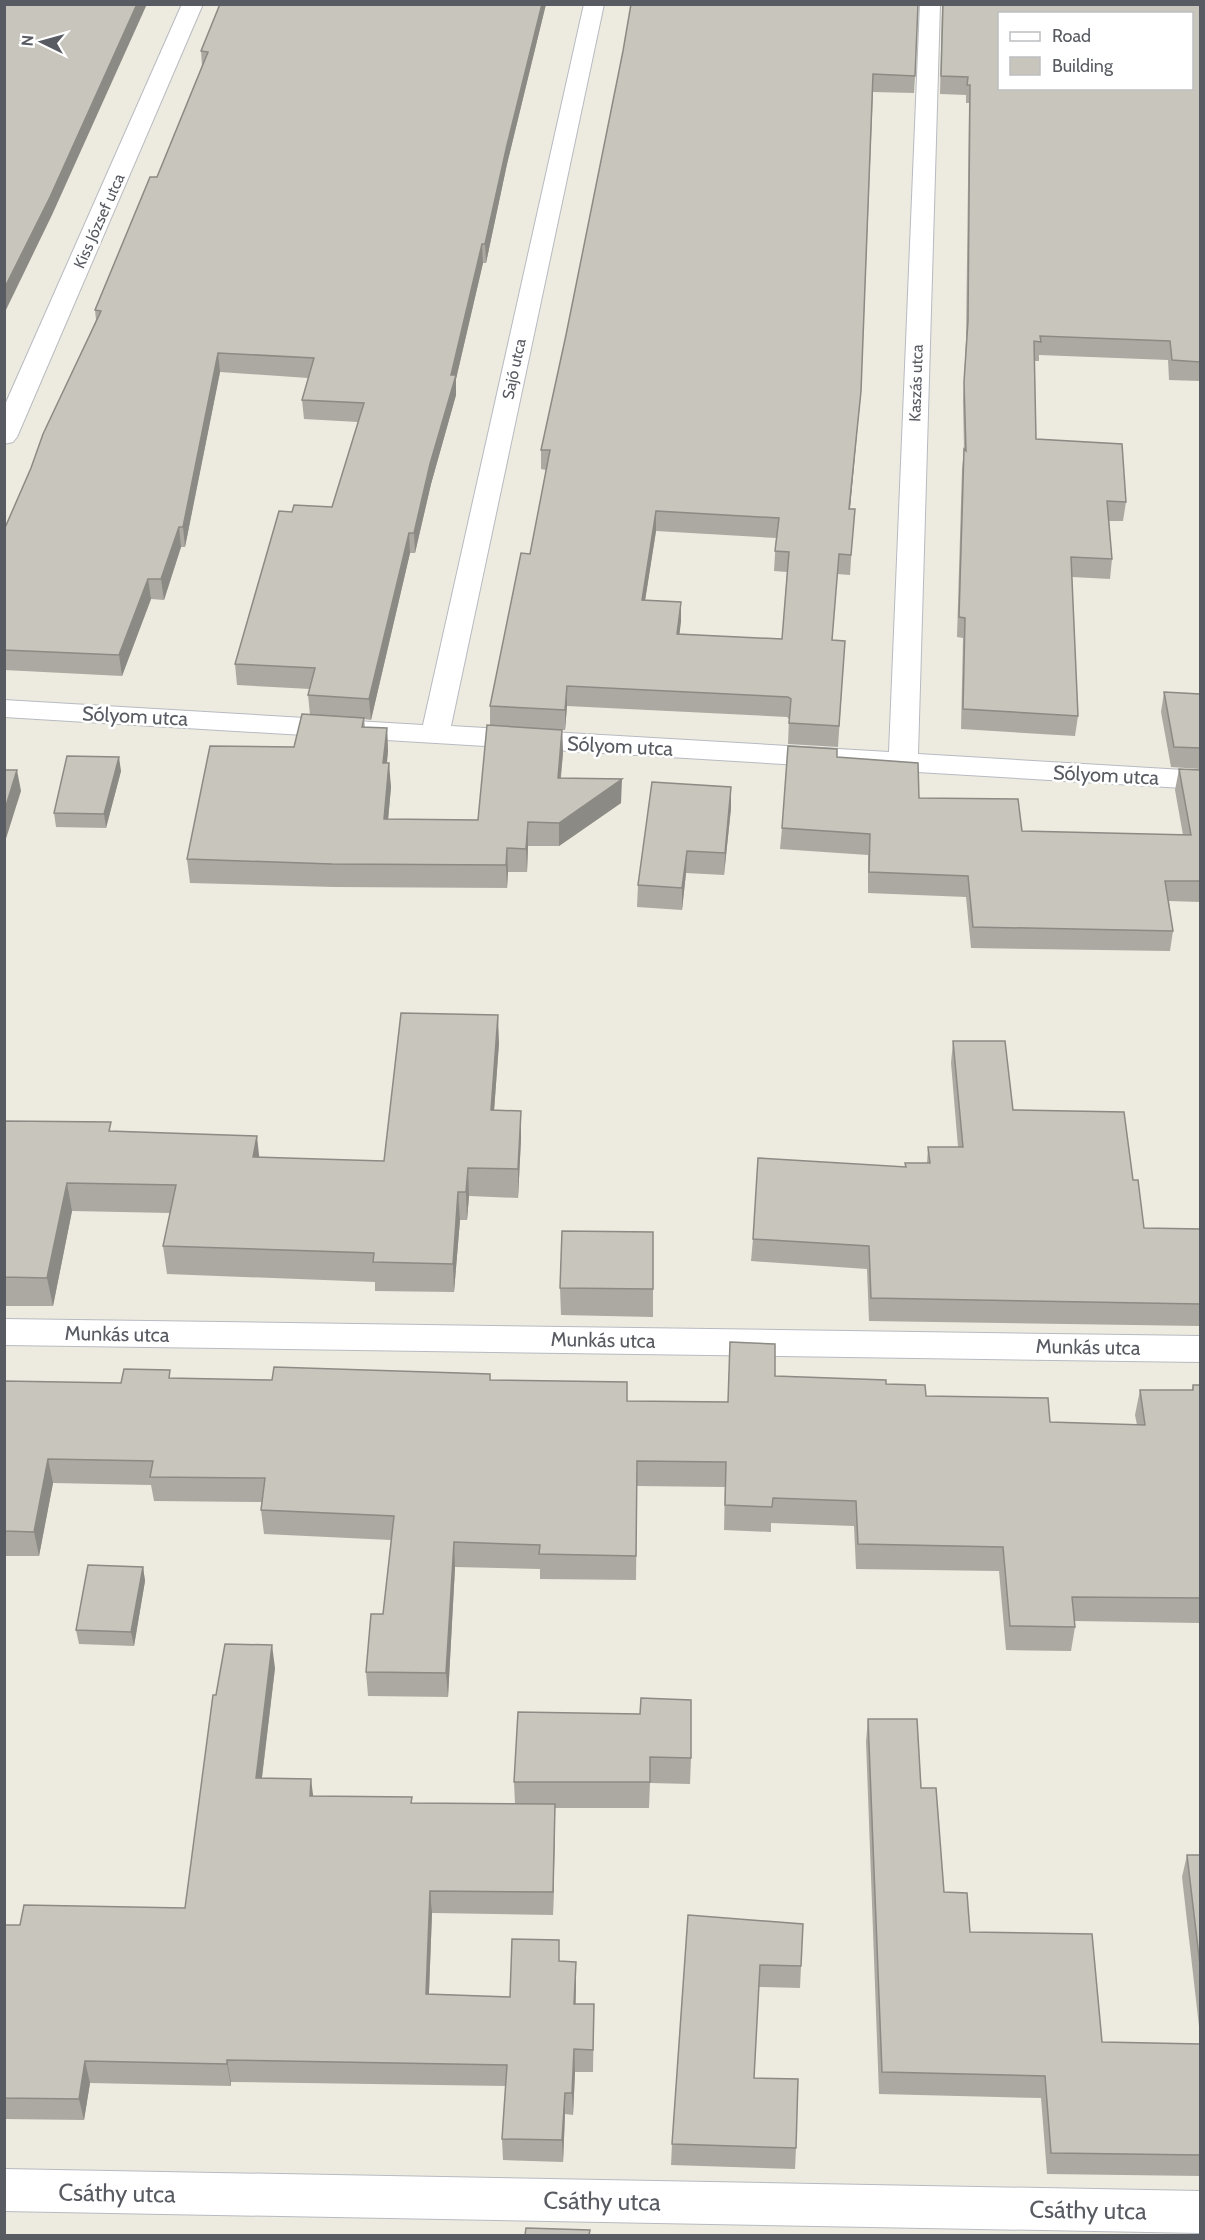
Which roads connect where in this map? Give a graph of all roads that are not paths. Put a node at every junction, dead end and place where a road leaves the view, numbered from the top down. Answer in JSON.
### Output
{"nodes":[{"id":1,"x":193,"y":4,"type":"edge"},
{"id":2,"x":594,"y":4,"type":"edge"},
{"id":3,"x":930,"y":4,"type":"edge"},
{"id":4,"x":4,"y":437,"type":"edge"},
{"id":5,"x":4,"y":708,"type":"edge"},
{"id":6,"x":435,"y":734,"type":"junction"},
{"id":7,"x":903,"y":762,"type":"junction"},
{"id":8,"x":1200,"y":780,"type":"edge"},
{"id":9,"x":4,"y":1332,"type":"edge"},
{"id":10,"x":1200,"y":1349,"type":"edge"},
{"id":11,"x":4,"y":2190,"type":"edge"},
{"id":12,"x":1200,"y":2212,"type":"edge"}],
"edges":[{"from":1,"to":4,"type":"street","name":"Kiss József utca"},
{"from":2,"to":6,"type":"street","name":"Sajó utca"},
{"from":3,"to":7,"type":"street","name":"Kaszás utca"},
{"from":5,"to":6,"type":"street","name":"Sólyom utca"},
{"from":6,"to":7,"type":"street","name":"Sólyom utca"},
{"from":7,"to":8,"type":"street","name":"Sólyom utca"},
{"from":9,"to":10,"type":"street","name":"Munkás utca"},
{"from":11,"to":12,"type":"street","name":"Csáthy utca"}]}
